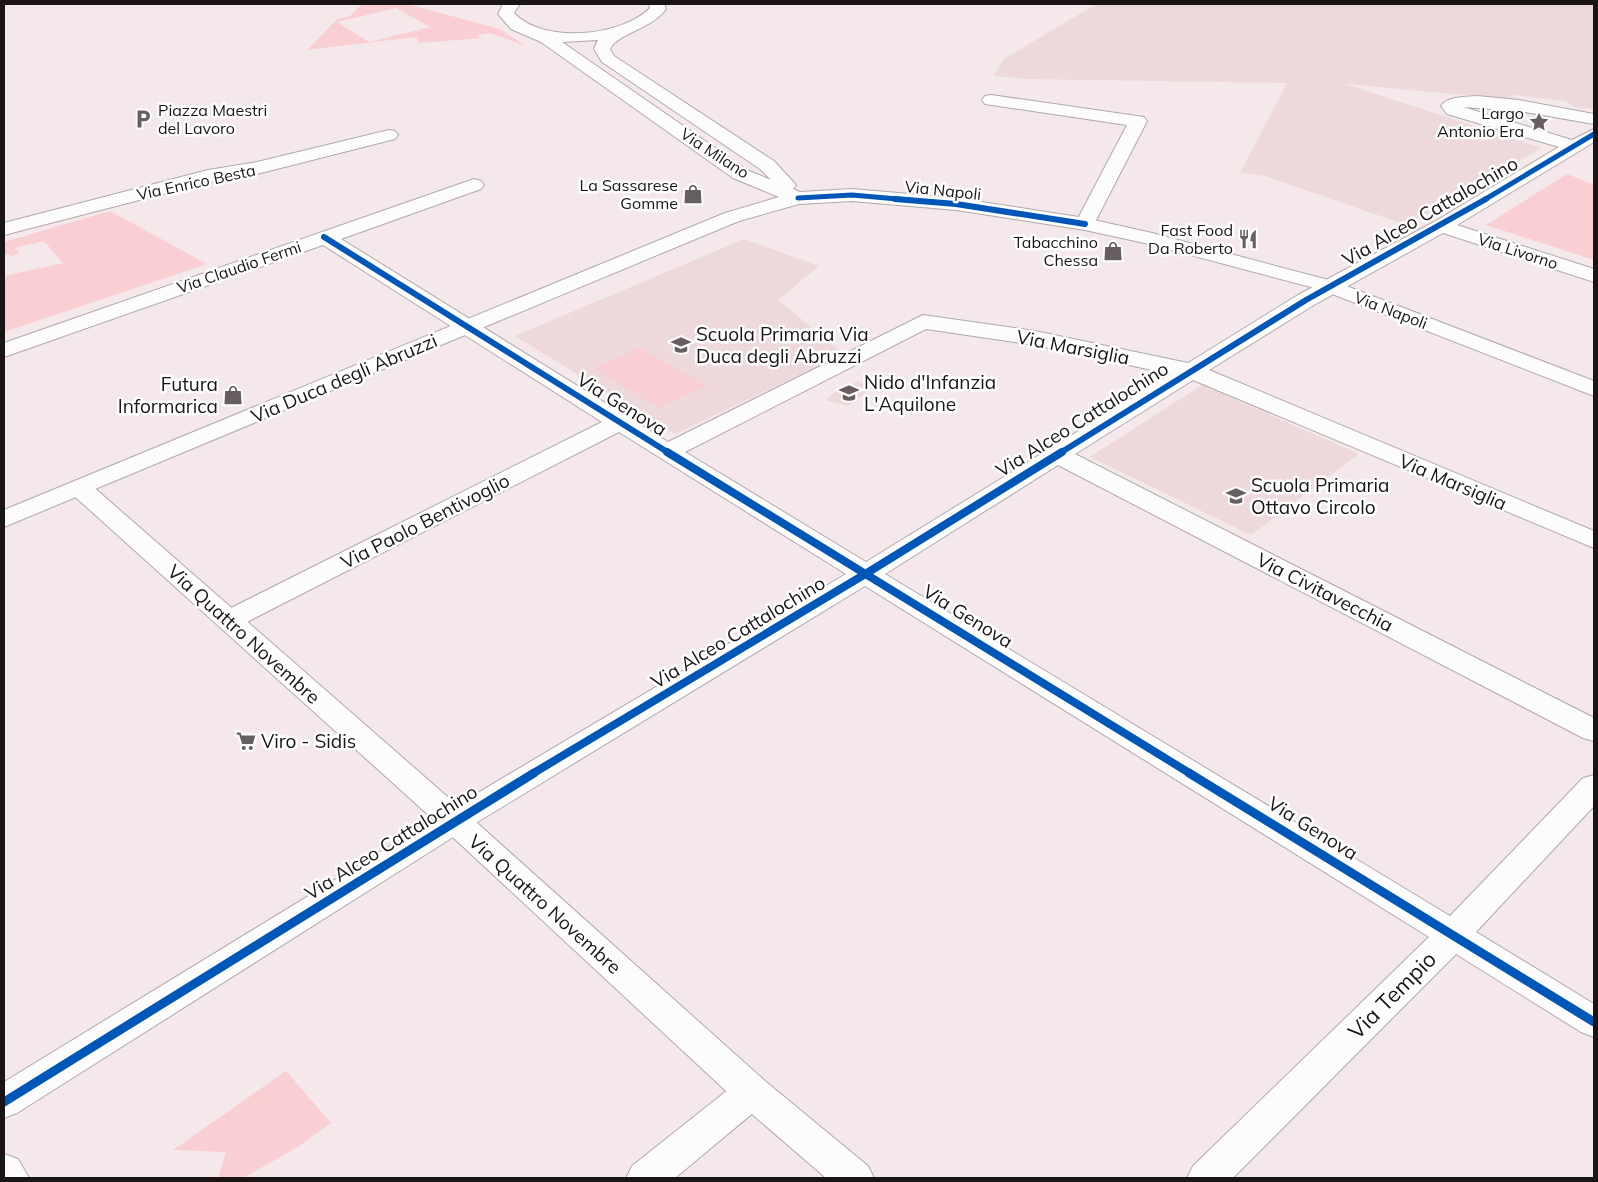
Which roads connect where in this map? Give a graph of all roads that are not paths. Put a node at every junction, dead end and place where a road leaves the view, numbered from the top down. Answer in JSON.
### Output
{"nodes":[{"id":1,"x":656,"y":4,"type":"edge"},
{"id":2,"x":506,"y":5,"type":"edge"},
{"id":3,"x":531,"y":32,"type":"junction"},
{"id":4,"x":622,"y":32,"type":"junction"},
{"id":5,"x":991,"y":100,"type":"dead end"},
{"id":6,"x":1594,"y":119,"type":"edge"},
{"id":7,"x":1594,"y":134,"type":"edge"},
{"id":8,"x":389,"y":135,"type":"dead end"},
{"id":9,"x":1574,"y":146,"type":"junction"},
{"id":10,"x":767,"y":165,"type":"junction"},
{"id":11,"x":740,"y":174,"type":"junction"},
{"id":12,"x":474,"y":185,"type":"dead end"},
{"id":13,"x":798,"y":198,"type":"junction"},
{"id":14,"x":887,"y":198,"type":"junction"},
{"id":15,"x":732,"y":217,"type":"junction"},
{"id":16,"x":1085,"y":224,"type":"junction"},
{"id":17,"x":1441,"y":226,"type":"junction"},
{"id":18,"x":4,"y":229,"type":"edge"},
{"id":19,"x":324,"y":237,"type":"junction"},
{"id":20,"x":1594,"y":276,"type":"edge"},
{"id":21,"x":1329,"y":286,"type":"junction"},
{"id":22,"x":467,"y":326,"type":"junction"},
{"id":23,"x":4,"y":350,"type":"edge"},
{"id":24,"x":1191,"y":371,"type":"junction"},
{"id":25,"x":1594,"y":389,"type":"edge"},
{"id":26,"x":621,"y":422,"type":"junction"},
{"id":27,"x":668,"y":452,"type":"junction"},
{"id":28,"x":1056,"y":454,"type":"junction"},
{"id":29,"x":81,"y":489,"type":"junction"},
{"id":30,"x":4,"y":519,"type":"edge"},
{"id":31,"x":1594,"y":540,"type":"edge"},
{"id":32,"x":867,"y":573,"type":"junction"},
{"id":33,"x":229,"y":620,"type":"junction"},
{"id":34,"x":1594,"y":731,"type":"edge"},
{"id":35,"x":1594,"y":786,"type":"edge"},
{"id":36,"x":454,"y":822,"type":"junction"},
{"id":37,"x":1454,"y":934,"type":"junction"},
{"id":38,"x":1594,"y":1022,"type":"edge"},
{"id":39,"x":752,"y":1092,"type":"junction"},
{"id":40,"x":4,"y":1102,"type":"edge"},
{"id":41,"x":4,"y":1171,"type":"edge"},
{"id":42,"x":9,"y":1178,"type":"edge"},
{"id":43,"x":646,"y":1178,"type":"edge"},
{"id":44,"x":854,"y":1178,"type":"edge"},
{"id":45,"x":1208,"y":1178,"type":"edge"}],
"edges":[{"from":1,"to":4,"type":"street"},
{"from":2,"to":3,"type":"street","name":"Via Milano"},
{"from":3,"to":4,"type":"street"},
{"from":3,"to":11,"type":"street","name":"Via Milano"},
{"from":4,"to":10,"type":"street","name":"Via Milano"},
{"from":5,"to":16,"type":"street"},
{"from":6,"to":9,"type":"street"},
{"from":7,"to":9,"type":"street","name":"Via Alceo Cattalochino"},
{"from":8,"to":18,"type":"street","name":"Via Enrico Besta"},
{"from":9,"to":17,"type":"street","name":"Via Alceo Cattalochino"},
{"from":10,"to":13,"type":"street","name":"Via Milano"},
{"from":10,"to":14,"type":"street"},
{"from":11,"to":13,"type":"street","name":"Via Milano"},
{"from":11,"to":15,"type":"street"},
{"from":12,"to":19,"type":"street","name":"Via Claudio Fermi"},
{"from":13,"to":14,"type":"street","name":"Via Napoli"},
{"from":13,"to":15,"type":"street","name":"Via Duca degli Abruzzi"},
{"from":14,"to":16,"type":"street","name":"Via Napoli"},
{"from":15,"to":22,"type":"street","name":"Via Duca degli Abruzzi"},
{"from":16,"to":21,"type":"street","name":"Via Napoli"},
{"from":17,"to":20,"type":"street","name":"Via Livorno"},
{"from":17,"to":21,"type":"street","name":"Via Alceo Cattalochino"},
{"from":19,"to":22,"type":"street","name":"Via Genova"},
{"from":19,"to":23,"type":"street","name":"Via Claudio Fermi"},
{"from":21,"to":24,"type":"street","name":"Via Alceo Cattalochino"},
{"from":21,"to":25,"type":"street","name":"Via Napoli"},
{"from":22,"to":26,"type":"street","name":"Via Genova"},
{"from":22,"to":29,"type":"street","name":"Via Duca degli Abruzzi"},
{"from":24,"to":27,"type":"street","name":"Via Marsiglia"},
{"from":24,"to":28,"type":"street","name":"Via Alceo Cattalochino"},
{"from":24,"to":31,"type":"street","name":"Via Marsiglia"},
{"from":26,"to":27,"type":"street","name":"Via Genova"},
{"from":26,"to":33,"type":"street","name":"Via Paolo Bentivoglio"},
{"from":27,"to":32,"type":"street","name":"Via Genova"},
{"from":28,"to":32,"type":"street","name":"Via Alceo Cattalochino"},
{"from":28,"to":34,"type":"street","name":"Via Civitavecchia"},
{"from":29,"to":30,"type":"street","name":"Via Duca degli Abruzzi"},
{"from":29,"to":33,"type":"street","name":"Via Quattro Novembre"},
{"from":32,"to":36,"type":"street","name":"Via Alceo Cattalochino"},
{"from":32,"to":37,"type":"street","name":"Via Genova"},
{"from":33,"to":36,"type":"street","name":"Via Quattro Novembre"},
{"from":35,"to":37,"type":"street","name":"Via Tempio"},
{"from":36,"to":39,"type":"street","name":"Via Quattro Novembre"},
{"from":36,"to":40,"type":"street","name":"Via Alceo Cattalochino"},
{"from":37,"to":38,"type":"street","name":"Via Genova"},
{"from":37,"to":45,"type":"street","name":"Via Tempio"},
{"from":39,"to":43,"type":"street"},
{"from":39,"to":44,"type":"street","name":"Via Quattro Novembre"},
{"from":41,"to":42,"type":"street"}]}
